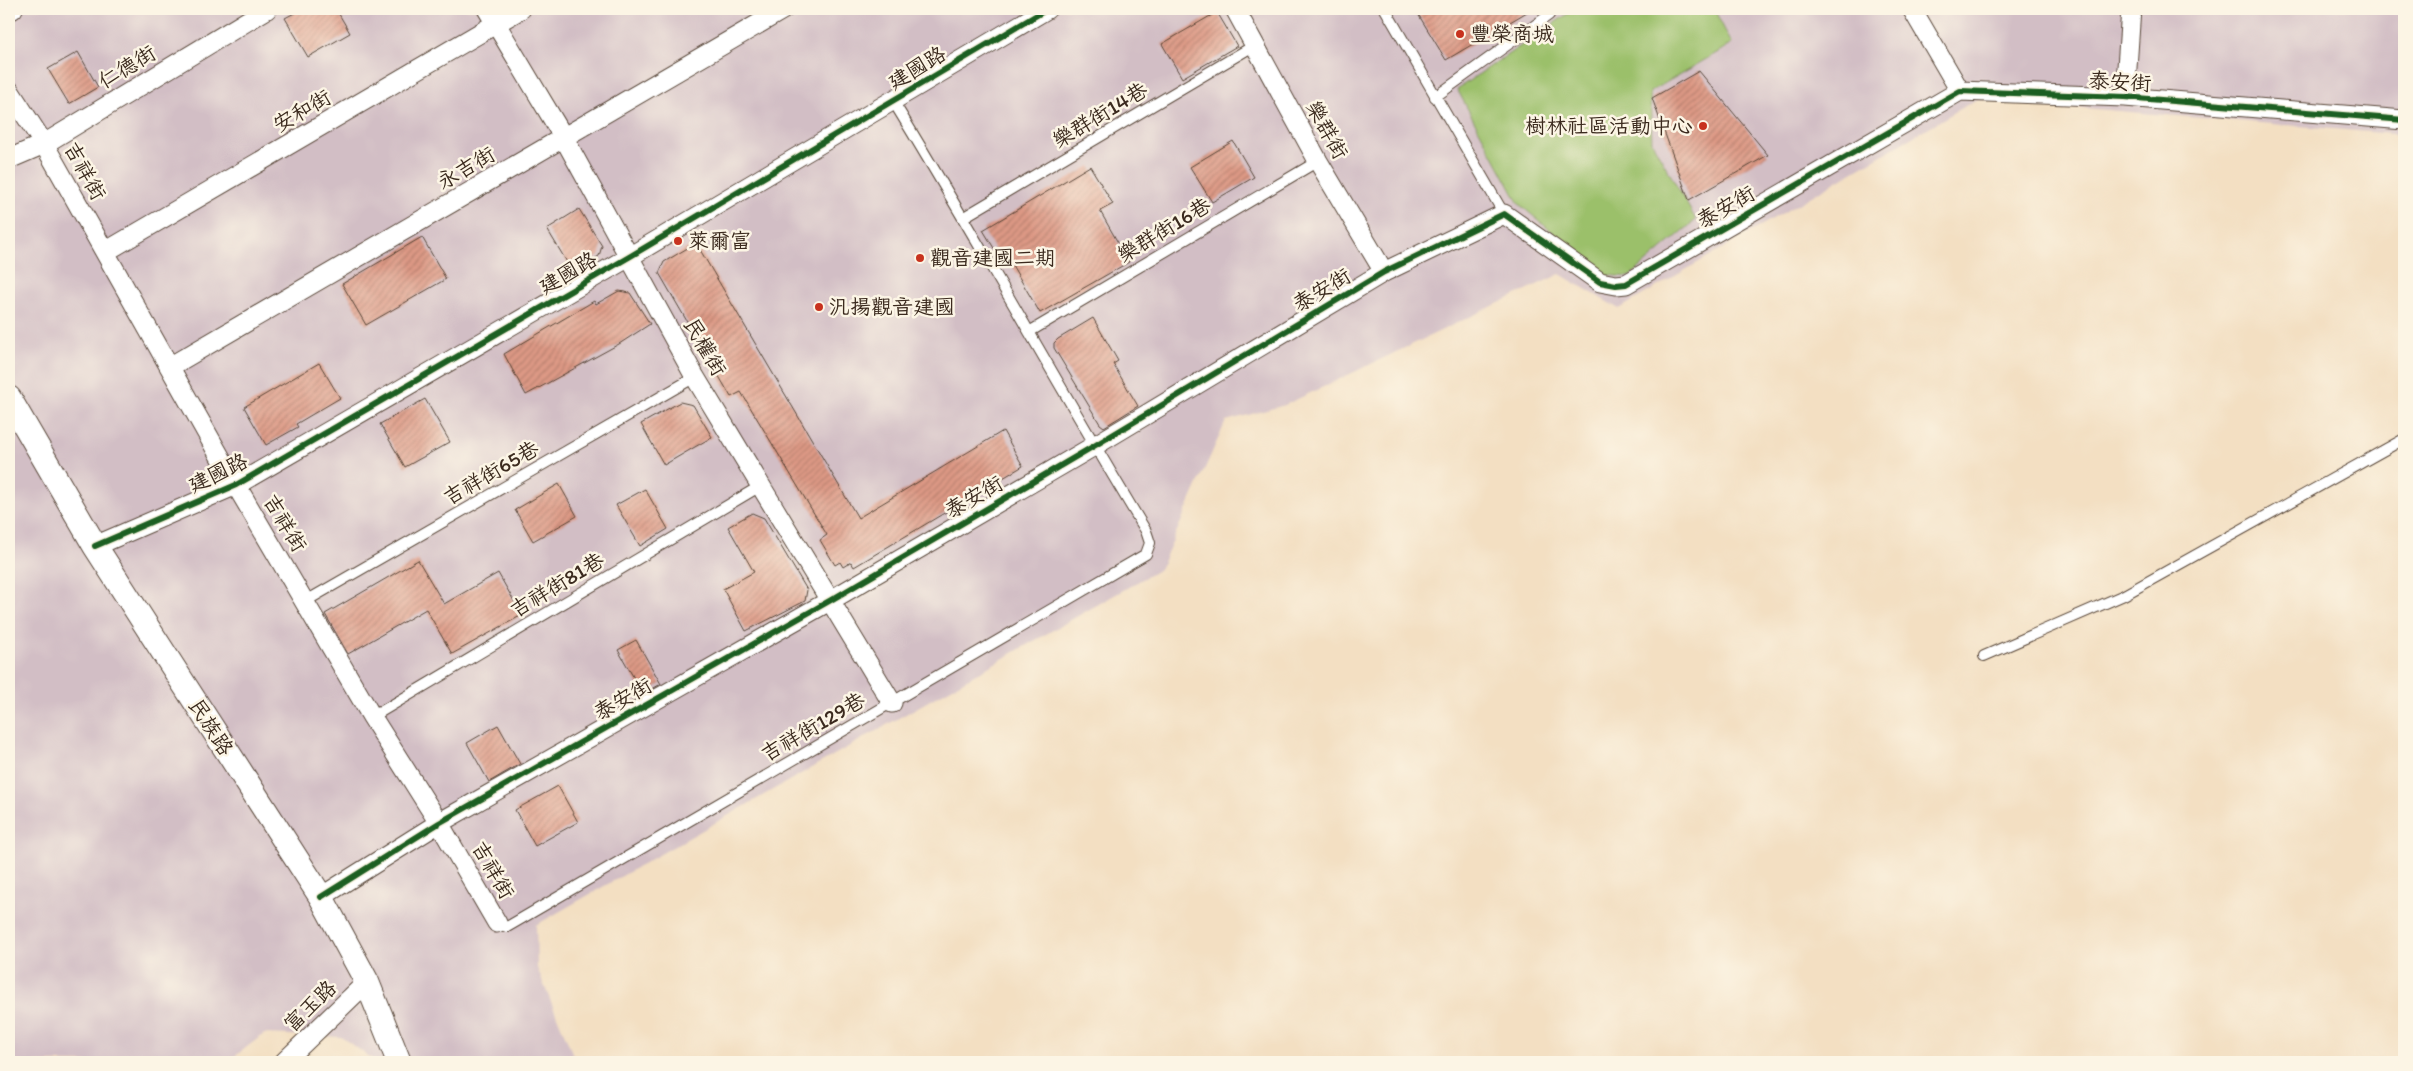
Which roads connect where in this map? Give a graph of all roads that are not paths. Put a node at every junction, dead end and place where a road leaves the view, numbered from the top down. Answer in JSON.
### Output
{"nodes":[{"id":1,"x":13,"y":9,"type":"edge"},
{"id":2,"x":267,"y":9,"type":"edge"},
{"id":3,"x":521,"y":9,"type":"edge"},
{"id":4,"x":784,"y":9,"type":"edge"},
{"id":5,"x":1047,"y":9,"type":"edge"},
{"id":6,"x":1235,"y":9,"type":"edge"},
{"id":7,"x":1384,"y":9,"type":"edge"},
{"id":8,"x":1550,"y":9,"type":"edge"},
{"id":9,"x":1912,"y":9,"type":"edge"},
{"id":10,"x":2131,"y":9,"type":"edge"},
{"id":11,"x":9,"y":11,"type":"edge"},
{"id":12,"x":491,"y":16,"type":"edge"},
{"id":13,"x":1255,"y":45,"type":"junction"},
{"id":14,"x":9,"y":90,"type":"edge"},
{"id":15,"x":1960,"y":91,"type":"junction"},
{"id":16,"x":1435,"y":97,"type":"junction"},
{"id":17,"x":2125,"y":97,"type":"junction"},
{"id":18,"x":893,"y":101,"type":"junction"},
{"id":19,"x":2404,"y":120,"type":"edge"},
{"id":20,"x":564,"y":138,"type":"junction"},
{"id":21,"x":44,"y":144,"type":"junction"},
{"id":22,"x":9,"y":159,"type":"edge"},
{"id":23,"x":1318,"y":161,"type":"junction"},
{"id":24,"x":1504,"y":214,"type":"junction"},
{"id":25,"x":964,"y":217,"type":"junction"},
{"id":26,"x":105,"y":252,"type":"junction"},
{"id":27,"x":629,"y":257,"type":"junction"},
{"id":28,"x":1384,"y":272,"type":"junction"},
{"id":29,"x":1029,"y":332,"type":"junction"},
{"id":30,"x":171,"y":366,"type":"junction"},
{"id":31,"x":695,"y":378,"type":"junction"},
{"id":32,"x":9,"y":398,"type":"edge"},
{"id":33,"x":2404,"y":439,"type":"edge"},
{"id":34,"x":1094,"y":446,"type":"junction"},
{"id":35,"x":236,"y":485,"type":"junction"},
{"id":36,"x":762,"y":485,"type":"junction"},
{"id":37,"x":95,"y":546,"type":"junction"},
{"id":38,"x":830,"y":600,"type":"junction"},
{"id":39,"x":306,"y":602,"type":"junction"},
{"id":40,"x":1984,"y":656,"type":"dead end"},
{"id":41,"x":892,"y":703,"type":"junction"},
{"id":42,"x":372,"y":717,"type":"junction"},
{"id":43,"x":439,"y":823,"type":"junction"},
{"id":44,"x":321,"y":897,"type":"junction"},
{"id":45,"x":497,"y":923,"type":"joint"},
{"id":46,"x":367,"y":982,"type":"junction"},
{"id":47,"x":284,"y":1062,"type":"edge"},
{"id":48,"x":399,"y":1062,"type":"edge"}],
"edges":[{"from":1,"to":11,"type":"street"},
{"from":2,"to":21,"type":"street","name":"仁德街"},
{"from":3,"to":12,"type":"street","name":"安和街"},
{"from":4,"to":20,"type":"street","name":"永吉街"},
{"from":5,"to":18,"type":"street","name":"建國路"},
{"from":6,"to":13,"type":"street","name":"樂群街"},
{"from":7,"to":16,"type":"lane"},
{"from":8,"to":16,"type":"lane"},
{"from":9,"to":15,"type":"street"},
{"from":10,"to":17,"type":"street"},
{"from":12,"to":20,"type":"street","name":"民權街"},
{"from":12,"to":26,"type":"street","name":"安和街"},
{"from":13,"to":23,"type":"street","name":"樂群街"},
{"from":13,"to":25,"type":"lane","name":"樂群街14巷"},
{"from":14,"to":21,"type":"street","name":"吉祥街"},
{"from":15,"to":17,"type":"street","name":"泰安街"},
{"from":15,"to":24,"type":"street","name":"泰安街"},
{"from":16,"to":24,"type":"lane"},
{"from":17,"to":19,"type":"street","name":"泰安街"},
{"from":18,"to":25,"type":"lane"},
{"from":18,"to":27,"type":"street","name":"建國路"},
{"from":20,"to":27,"type":"street","name":"民權街"},
{"from":20,"to":30,"type":"street","name":"永吉街"},
{"from":21,"to":22,"type":"street","name":"仁德街"},
{"from":21,"to":26,"type":"street","name":"吉祥街"},
{"from":23,"to":28,"type":"street","name":"樂群街"},
{"from":23,"to":29,"type":"lane","name":"樂群街16巷"},
{"from":24,"to":28,"type":"street","name":"泰安街"},
{"from":25,"to":29,"type":"lane"},
{"from":26,"to":30,"type":"street","name":"吉祥街"},
{"from":27,"to":31,"type":"street","name":"民權街"},
{"from":27,"to":35,"type":"street","name":"建國路"},
{"from":28,"to":34,"type":"street","name":"泰安街"},
{"from":29,"to":34,"type":"lane"},
{"from":30,"to":35,"type":"street","name":"吉祥街"},
{"from":31,"to":36,"type":"street","name":"民權街"},
{"from":31,"to":39,"type":"lane","name":"吉祥街65巷"},
{"from":32,"to":37,"type":"street","name":"民族路"},
{"from":33,"to":40,"type":"lane"},
{"from":34,"to":38,"type":"street","name":"泰安街"},
{"from":34,"to":41,"type":"lane","name":"吉祥街129巷"},
{"from":35,"to":37,"type":"street","name":"建國路"},
{"from":35,"to":39,"type":"street","name":"吉祥街"},
{"from":36,"to":38,"type":"street","name":"民權街"},
{"from":36,"to":42,"type":"lane","name":"吉祥街81巷"},
{"from":37,"to":44,"type":"street","name":"民族路"},
{"from":38,"to":41,"type":"street","name":"民權街"},
{"from":38,"to":43,"type":"street","name":"泰安街"},
{"from":39,"to":42,"type":"street","name":"吉祥街"},
{"from":41,"to":45,"type":"lane","name":"吉祥街129巷"},
{"from":42,"to":43,"type":"street","name":"吉祥街"},
{"from":43,"to":44,"type":"street","name":"泰安街"},
{"from":43,"to":45,"type":"street","name":"吉祥街"},
{"from":44,"to":46,"type":"street","name":"民族路"},
{"from":46,"to":47,"type":"street","name":"富玉路"},
{"from":46,"to":48,"type":"street","name":"民族路"}]}
